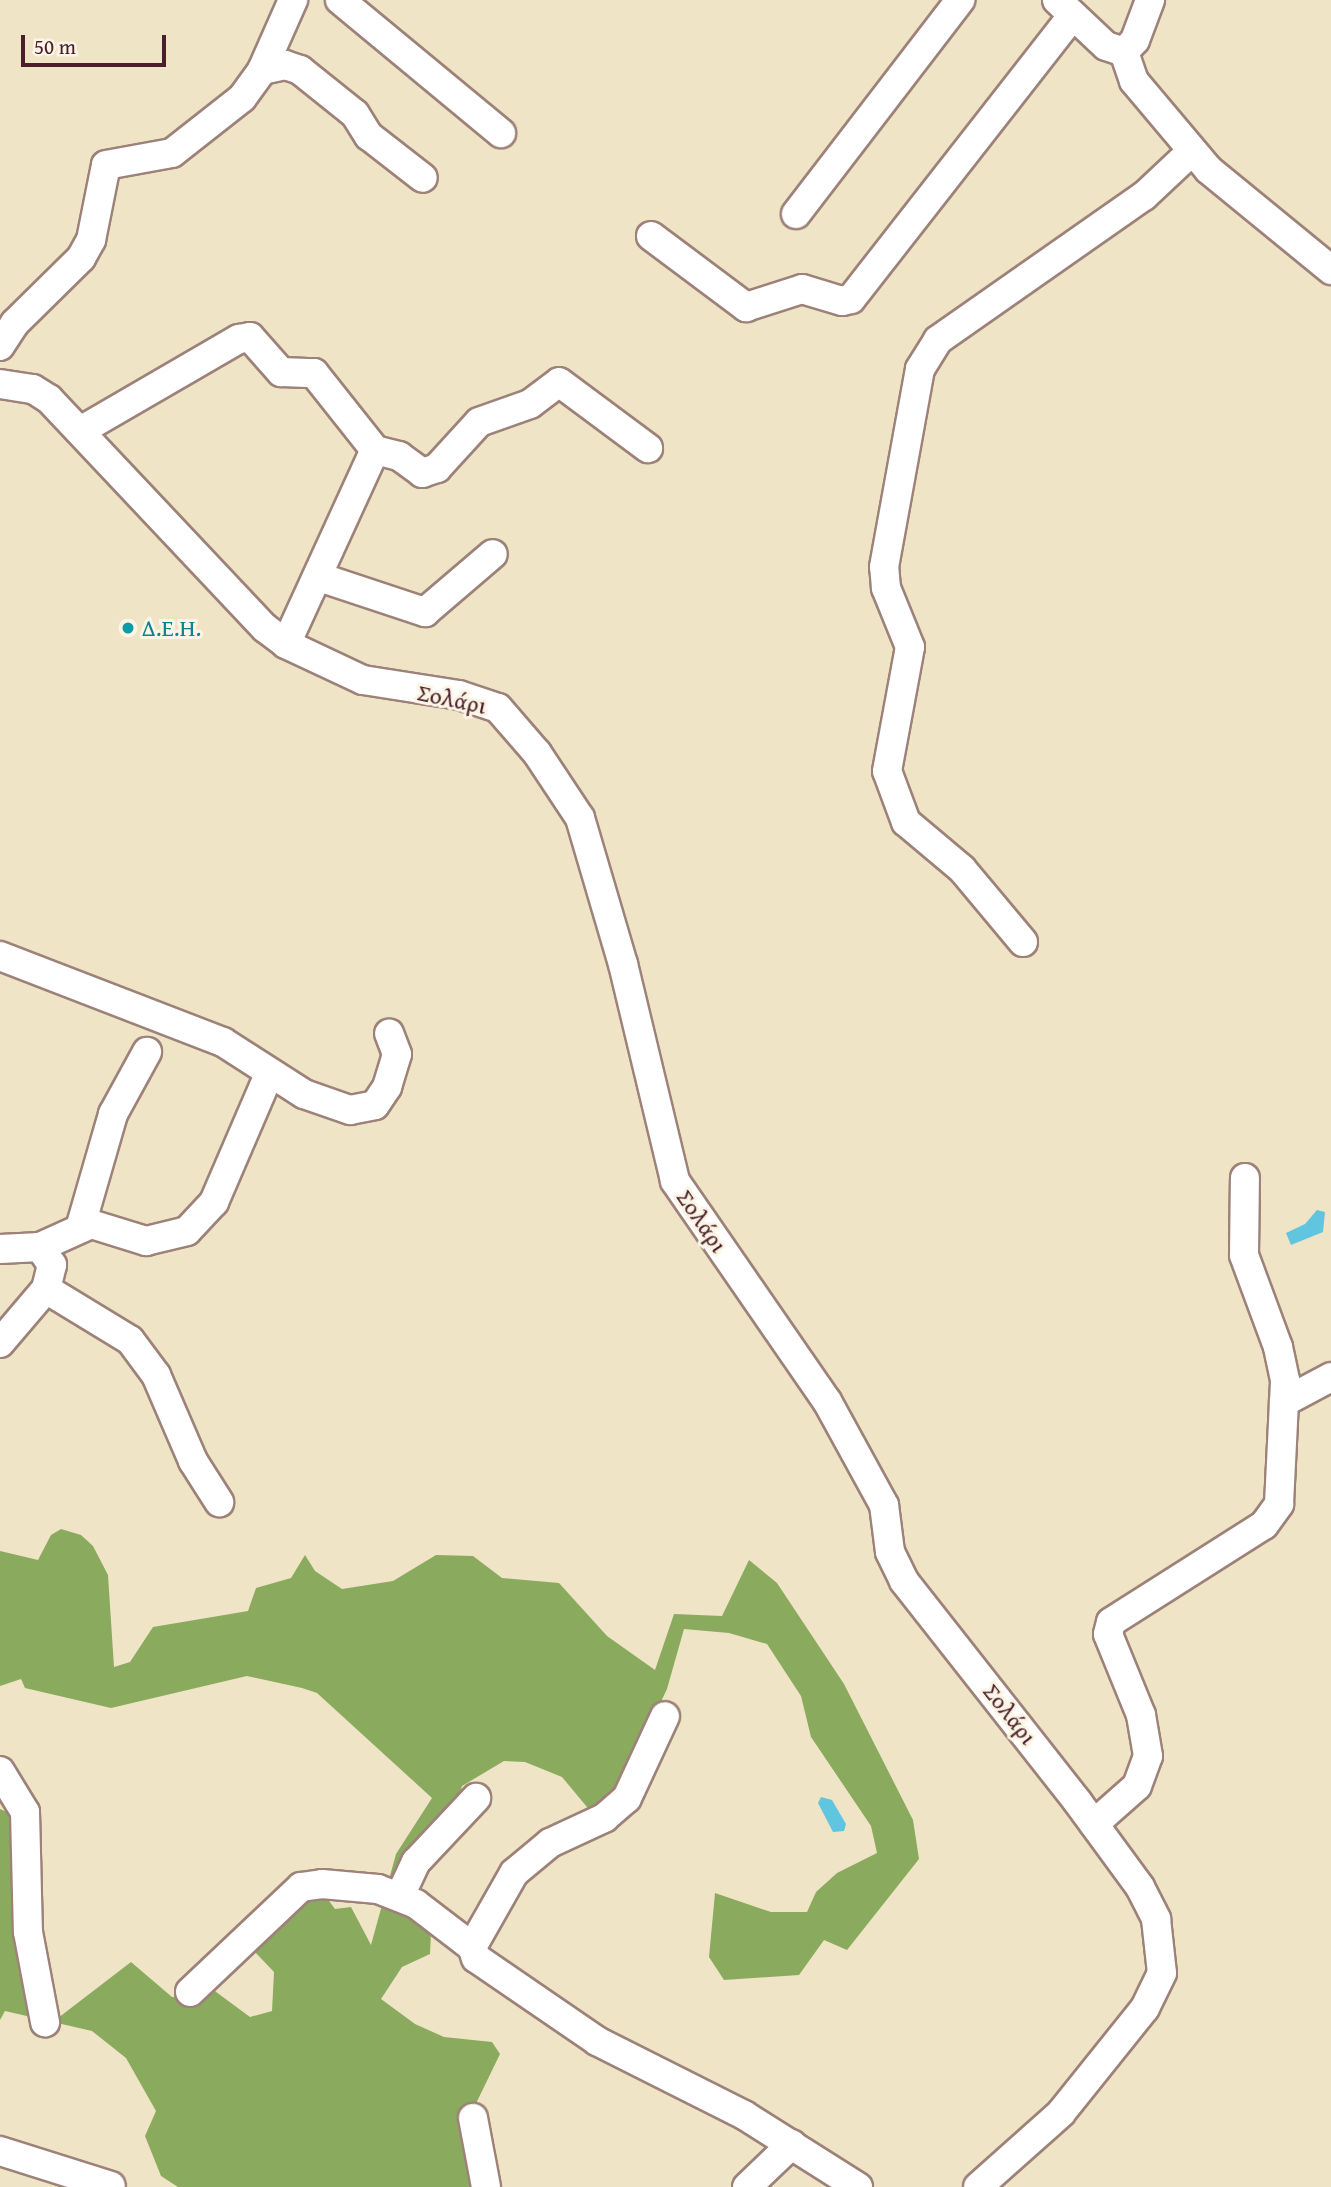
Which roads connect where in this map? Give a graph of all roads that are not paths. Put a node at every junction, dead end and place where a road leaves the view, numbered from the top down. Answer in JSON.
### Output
{"nodes":[{"id":1,"x":293,"y":0,"type":"edge"},
{"id":2,"x":340,"y":0,"type":"edge"},
{"id":3,"x":960,"y":0,"type":"edge"},
{"id":4,"x":1150,"y":0,"type":"edge"},
{"id":5,"x":1065,"y":8,"type":"edge"},
{"id":6,"x":1124,"y":52,"type":"junction"},
{"id":7,"x":262,"y":70,"type":"junction"},
{"id":8,"x":501,"y":132,"type":"dead end"},
{"id":9,"x":1192,"y":151,"type":"junction"},
{"id":10,"x":424,"y":178,"type":"dead end"},
{"id":11,"x":796,"y":214,"type":"dead end"},
{"id":12,"x":651,"y":236,"type":"dead end"},
{"id":13,"x":1331,"y":271,"type":"edge"},
{"id":14,"x":0,"y":346,"type":"edge"},
{"id":15,"x":0,"y":384,"type":"edge"},
{"id":16,"x":80,"y":430,"type":"junction"},
{"id":17,"x":648,"y":448,"type":"dead end"},
{"id":18,"x":375,"y":450,"type":"junction"},
{"id":19,"x":493,"y":554,"type":"dead end"},
{"id":20,"x":319,"y":578,"type":"junction"},
{"id":21,"x":286,"y":644,"type":"junction"},
{"id":22,"x":1023,"y":942,"type":"dead end"},
{"id":23,"x":1,"y":956,"type":"edge"},
{"id":24,"x":389,"y":1033,"type":"dead end"},
{"id":25,"x":147,"y":1052,"type":"dead end"},
{"id":26,"x":269,"y":1074,"type":"junction"},
{"id":27,"x":1245,"y":1178,"type":"dead end"},
{"id":28,"x":81,"y":1225,"type":"junction"},
{"id":29,"x":40,"y":1247,"type":"junction"},
{"id":30,"x":0,"y":1249,"type":"edge"},
{"id":31,"x":46,"y":1289,"type":"junction"},
{"id":32,"x":0,"y":1343,"type":"edge"},
{"id":33,"x":1331,"y":1377,"type":"edge"},
{"id":34,"x":1284,"y":1402,"type":"junction"},
{"id":35,"x":219,"y":1502,"type":"dead end"},
{"id":36,"x":665,"y":1716,"type":"dead end"},
{"id":37,"x":0,"y":1771,"type":"edge"},
{"id":38,"x":476,"y":1798,"type":"dead end"},
{"id":39,"x":1094,"y":1824,"type":"junction"},
{"id":40,"x":400,"y":1896,"type":"junction"},
{"id":41,"x":472,"y":1947,"type":"junction"},
{"id":42,"x":190,"y":1993,"type":"dead end"},
{"id":43,"x":45,"y":2022,"type":"dead end"},
{"id":44,"x":473,"y":2118,"type":"dead end"},
{"id":45,"x":792,"y":2144,"type":"junction"},
{"id":46,"x":0,"y":2151,"type":"edge"},
{"id":47,"x":111,"y":2186,"type":"edge"},
{"id":48,"x":486,"y":2187,"type":"edge"},
{"id":49,"x":747,"y":2187,"type":"edge"},
{"id":50,"x":858,"y":2187,"type":"edge"},
{"id":51,"x":978,"y":2187,"type":"edge"}],
"edges":[{"from":1,"to":7,"type":"street"},
{"from":2,"to":8,"type":"street"},
{"from":3,"to":11,"type":"street"},
{"from":4,"to":6,"type":"street"},
{"from":5,"to":6,"type":"street"},
{"from":5,"to":12,"type":"street"},
{"from":6,"to":9,"type":"street"},
{"from":7,"to":10,"type":"street"},
{"from":7,"to":14,"type":"street"},
{"from":9,"to":13,"type":"street"},
{"from":9,"to":22,"type":"street"},
{"from":15,"to":16,"type":"street","name":"Σολάρι"},
{"from":16,"to":18,"type":"street"},
{"from":16,"to":21,"type":"street","name":"Σολάρι"},
{"from":17,"to":18,"type":"street"},
{"from":18,"to":20,"type":"street"},
{"from":19,"to":20,"type":"street"},
{"from":20,"to":21,"type":"street"},
{"from":21,"to":39,"type":"street","name":"Σολάρι"},
{"from":23,"to":26,"type":"street"},
{"from":24,"to":26,"type":"street"},
{"from":25,"to":28,"type":"street"},
{"from":26,"to":28,"type":"street"},
{"from":27,"to":34,"type":"street"},
{"from":28,"to":29,"type":"street"},
{"from":29,"to":30,"type":"street"},
{"from":29,"to":31,"type":"street"},
{"from":31,"to":32,"type":"street"},
{"from":31,"to":35,"type":"street"},
{"from":33,"to":34,"type":"street"},
{"from":34,"to":39,"type":"street"},
{"from":36,"to":41,"type":"street"},
{"from":37,"to":43,"type":"street"},
{"from":38,"to":40,"type":"street"},
{"from":39,"to":51,"type":"street","name":"Σολάρι"},
{"from":40,"to":41,"type":"street"},
{"from":40,"to":42,"type":"street"},
{"from":41,"to":45,"type":"street"},
{"from":44,"to":48,"type":"street"},
{"from":45,"to":49,"type":"street"},
{"from":45,"to":50,"type":"street"},
{"from":46,"to":47,"type":"street"}]}
